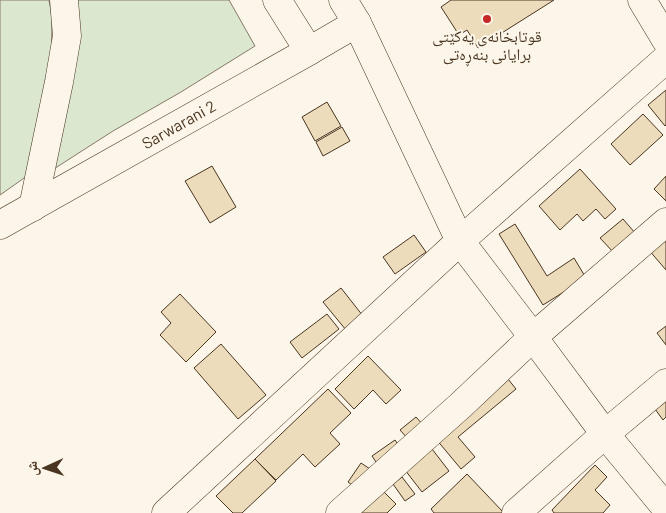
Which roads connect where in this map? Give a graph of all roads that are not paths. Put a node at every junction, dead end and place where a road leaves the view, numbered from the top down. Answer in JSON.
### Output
{"nodes":[{"id":1,"x":64,"y":0,"type":"edge"},
{"id":2,"x":277,"y":0,"type":"edge"},
{"id":3,"x":343,"y":0,"type":"edge"},
{"id":4,"x":642,"y":0,"type":"edge"},
{"id":5,"x":357,"y":23,"type":"junction"},
{"id":6,"x":666,"y":40,"type":"edge"},
{"id":7,"x":309,"y":51,"type":"junction"},
{"id":8,"x":666,"y":59,"type":"edge"},
{"id":9,"x":33,"y":207,"type":"junction"},
{"id":10,"x":666,"y":222,"type":"edge"},
{"id":11,"x":0,"y":225,"type":"edge"},
{"id":12,"x":460,"y":242,"type":"junction"},
{"id":13,"x":533,"y":337,"type":"junction"},
{"id":14,"x":666,"y":382,"type":"edge"},
{"id":15,"x":605,"y":434,"type":"junction"},
{"id":16,"x":666,"y":508,"type":"edge"},
{"id":17,"x":173,"y":510,"type":"edge"},
{"id":18,"x":340,"y":513,"type":"edge"},
{"id":19,"x":516,"y":513,"type":"edge"}],
"edges":[{"from":1,"to":9,"type":"street"},
{"from":2,"to":7,"type":"street"},
{"from":3,"to":5,"type":"street"},
{"from":4,"to":6,"type":"street"},
{"from":5,"to":7,"type":"street","name":"Sarwarani 2"},
{"from":5,"to":12,"type":"street"},
{"from":7,"to":9,"type":"street","name":"Sarwarani 2"},
{"from":8,"to":12,"type":"street"},
{"from":9,"to":11,"type":"street","name":"Sarwarani 2"},
{"from":10,"to":13,"type":"street"},
{"from":12,"to":13,"type":"street"},
{"from":12,"to":17,"type":"street"},
{"from":13,"to":15,"type":"street"},
{"from":13,"to":18,"type":"street"},
{"from":14,"to":15,"type":"street"},
{"from":15,"to":16,"type":"street"},
{"from":15,"to":19,"type":"street"}]}
